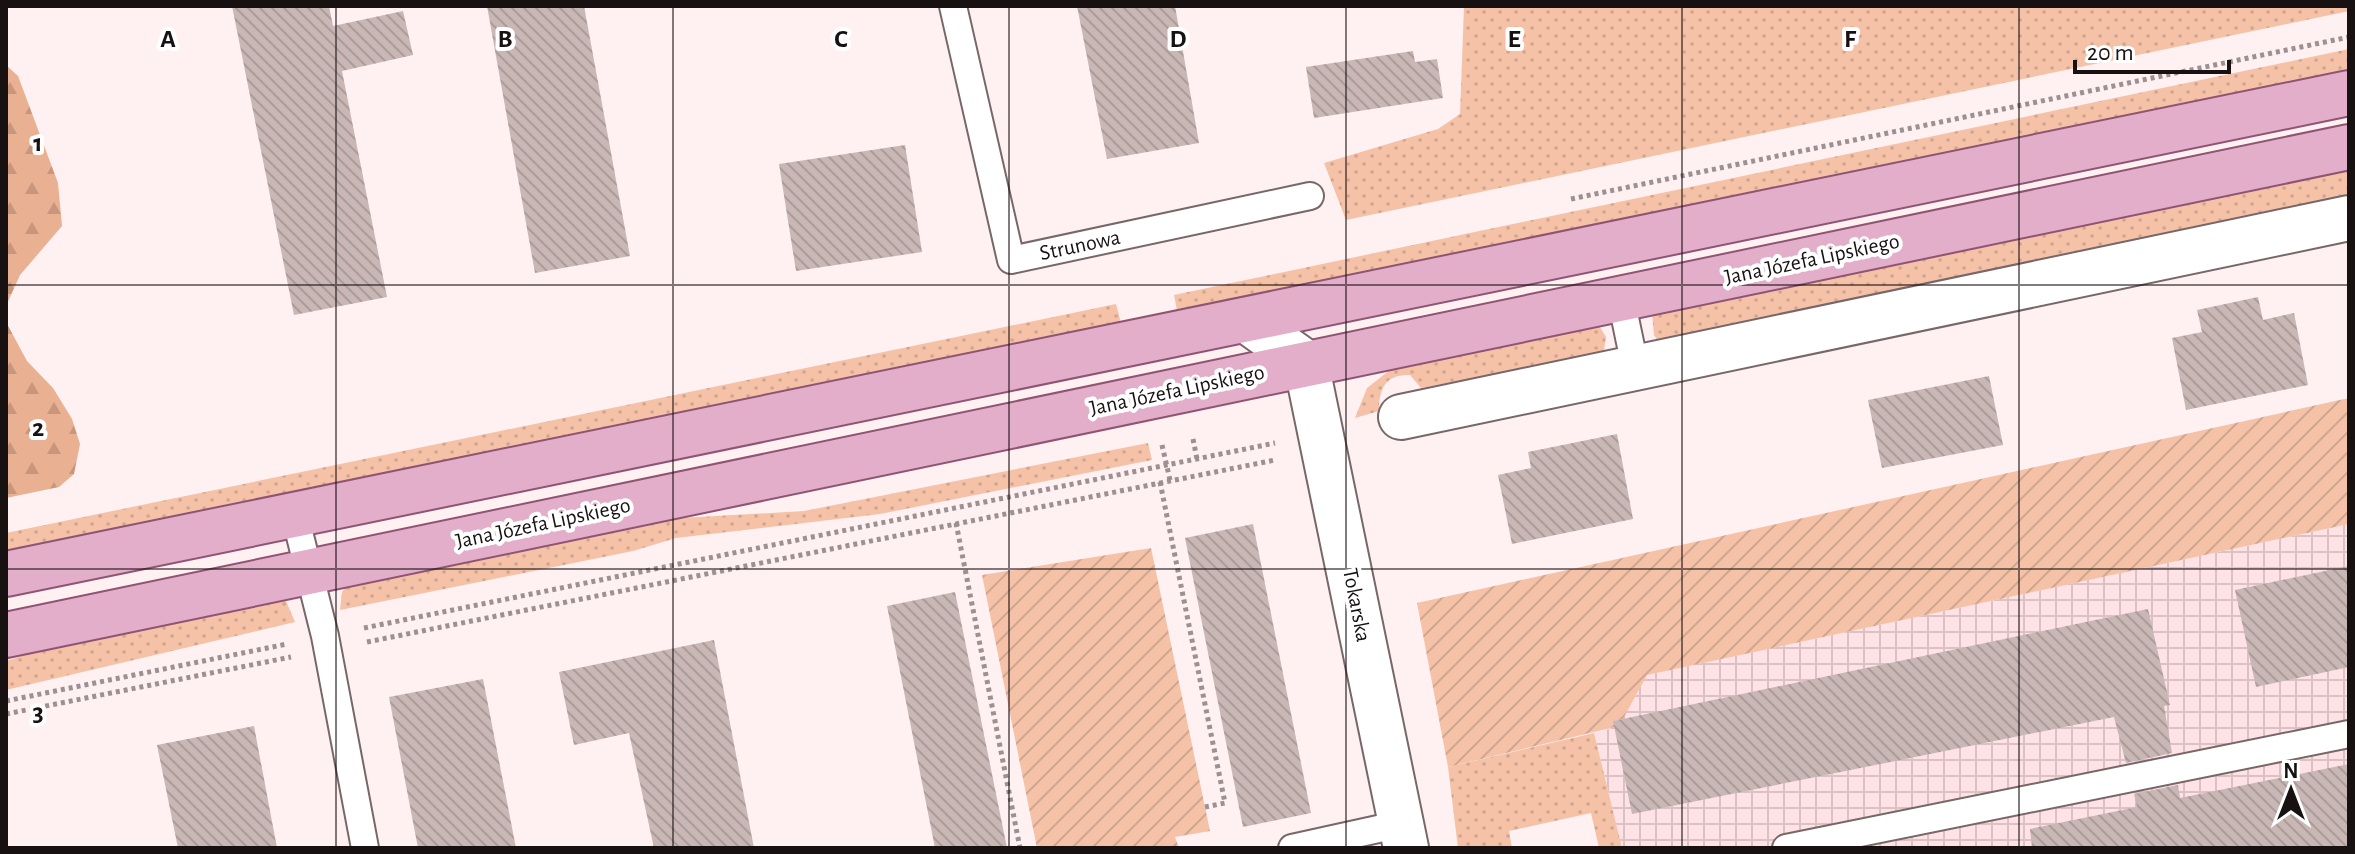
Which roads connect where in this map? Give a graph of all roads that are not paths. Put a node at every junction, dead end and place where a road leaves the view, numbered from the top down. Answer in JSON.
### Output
{"nodes":[{"id":1,"x":953,"y":6,"type":"edge"},
{"id":2,"x":2349,"y":93,"type":"edge"},
{"id":3,"x":2349,"y":147,"type":"edge"},
{"id":4,"x":1310,"y":196,"type":"dead end"},
{"id":5,"x":2349,"y":218,"type":"edge"},
{"id":6,"x":1621,"y":299,"type":"junction"},
{"id":7,"x":1332,"y":303,"type":"junction"},
{"id":8,"x":1246,"y":320,"type":"junction"},
{"id":9,"x":1306,"y":363,"type":"junction"},
{"id":10,"x":1635,"y":366,"type":"junction"},
{"id":11,"x":1401,"y":417,"type":"dead end"},
{"id":12,"x":295,"y":516,"type":"junction"},
{"id":13,"x":310,"y":572,"type":"junction"},
{"id":14,"x":6,"y":574,"type":"edge"},
{"id":15,"x":6,"y":635,"type":"edge"},
{"id":16,"x":2349,"y":734,"type":"edge"},
{"id":17,"x":1403,"y":836,"type":"edge"},
{"id":18,"x":365,"y":848,"type":"edge"},
{"id":19,"x":1292,"y":848,"type":"edge"},
{"id":20,"x":1786,"y":848,"type":"edge"}],
"edges":[{"from":1,"to":4,"type":"lane","name":"Strunowa"},
{"from":2,"to":7,"type":"main road"},
{"from":3,"to":6,"type":"main road","name":"Jana Józefa Lipskiego"},
{"from":5,"to":10,"type":"street"},
{"from":6,"to":9,"type":"main road","name":"Jana Józefa Lipskiego"},
{"from":6,"to":10,"type":"lane"},
{"from":7,"to":8,"type":"main road"},
{"from":7,"to":9,"type":"street"},
{"from":8,"to":9,"type":"street"},
{"from":8,"to":12,"type":"main road"},
{"from":9,"to":13,"type":"main road","name":"Jana Józefa Lipskiego"},
{"from":9,"to":17,"type":"street","name":"Tokarska"},
{"from":10,"to":11,"type":"street"},
{"from":12,"to":13,"type":"lane"},
{"from":12,"to":14,"type":"main road"},
{"from":13,"to":15,"type":"main road","name":"Jana Józefa Lipskiego"},
{"from":13,"to":18,"type":"lane"},
{"from":16,"to":20,"type":"lane"},
{"from":17,"to":19,"type":"lane"}]}
